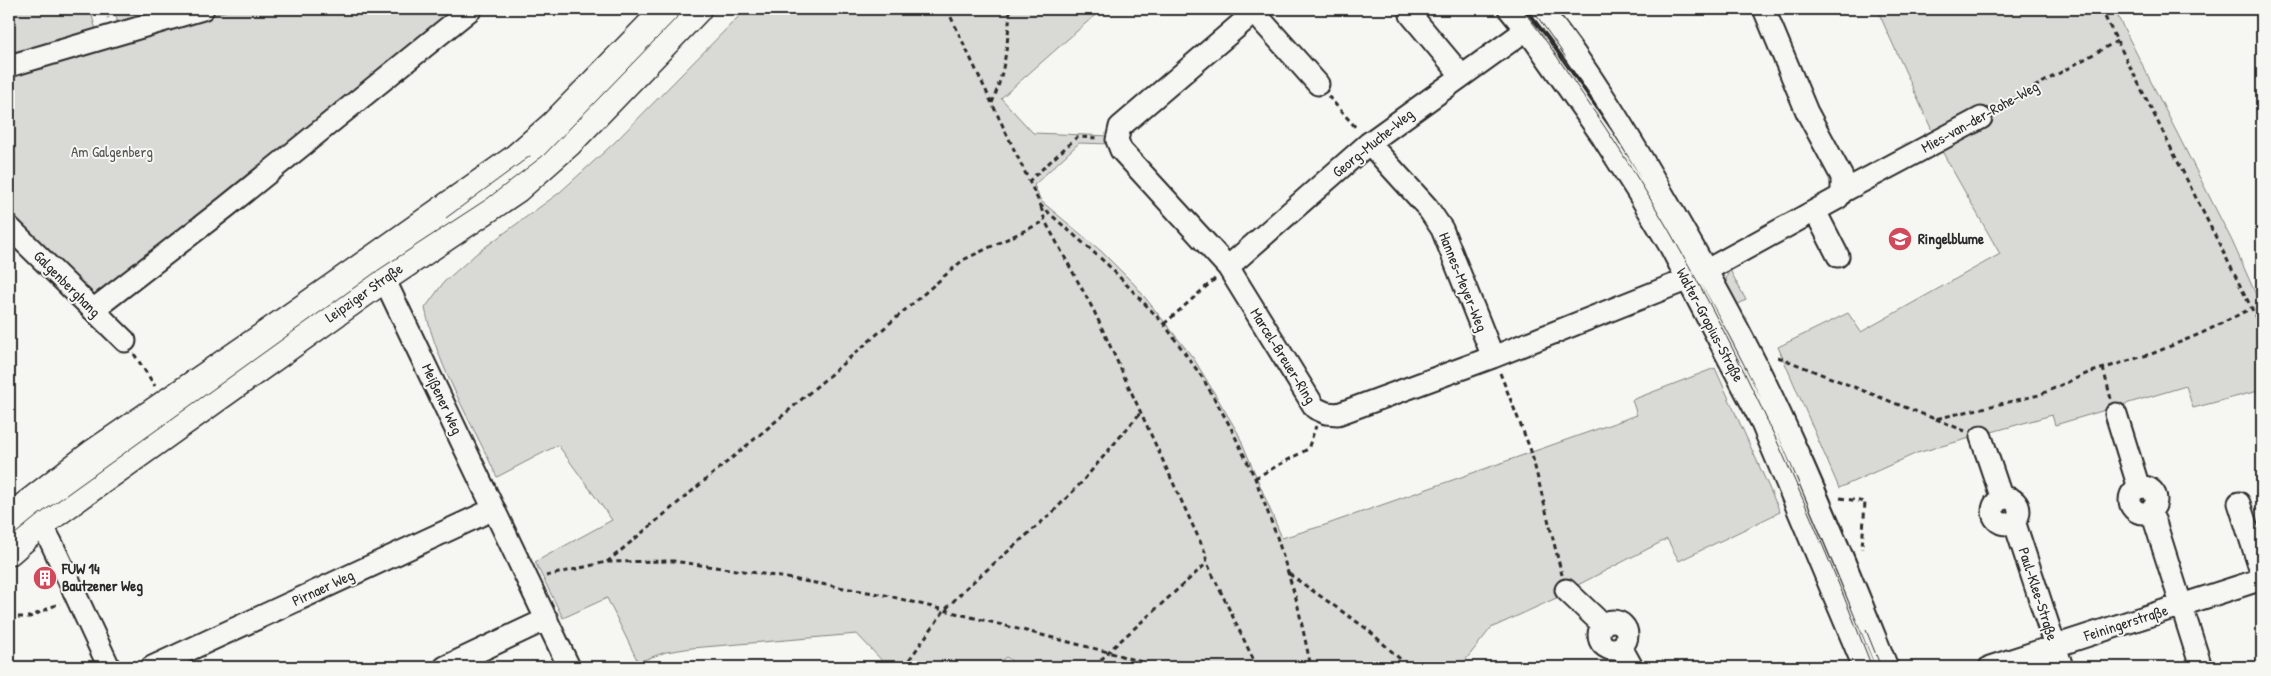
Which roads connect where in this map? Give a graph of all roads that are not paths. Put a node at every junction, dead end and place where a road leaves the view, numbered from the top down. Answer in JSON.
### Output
{"nodes":[{"id":1,"x":203,"y":9,"type":"edge"},
{"id":2,"x":471,"y":9,"type":"edge"},
{"id":3,"x":667,"y":9,"type":"edge"},
{"id":4,"x":697,"y":9,"type":"edge"},
{"id":5,"x":1509,"y":9,"type":"edge"},
{"id":6,"x":1541,"y":9,"type":"edge"},
{"id":7,"x":1764,"y":9,"type":"edge"},
{"id":8,"x":1256,"y":10,"type":"edge"},
{"id":9,"x":1411,"y":15,"type":"dead end"},
{"id":10,"x":1526,"y":30,"type":"junction"},
{"id":11,"x":9,"y":66,"type":"edge"},
{"id":12,"x":1462,"y":76,"type":"junction"},
{"id":13,"x":1318,"y":84,"type":"road end"},
{"id":14,"x":1981,"y":118,"type":"road end"},
{"id":15,"x":1369,"y":143,"type":"junction"},
{"id":16,"x":1842,"y":192,"type":"junction"},
{"id":17,"x":1815,"y":212,"type":"junction"},
{"id":18,"x":9,"y":227,"type":"edge"},
{"id":19,"x":1838,"y":256,"type":"dead end"},
{"id":20,"x":1228,"y":267,"type":"junction"},
{"id":21,"x":379,"y":268,"type":"junction"},
{"id":22,"x":1697,"y":276,"type":"junction"},
{"id":23,"x":93,"y":310,"type":"junction"},
{"id":24,"x":125,"y":341,"type":"dead end"},
{"id":25,"x":1493,"y":356,"type":"junction"},
{"id":26,"x":2116,"y":414,"type":"road end"},
{"id":27,"x":1981,"y":437,"type":"road end"},
{"id":28,"x":2239,"y":503,"type":"dead end"},
{"id":29,"x":35,"y":512,"type":"junction"},
{"id":30,"x":497,"y":514,"type":"junction"},
{"id":31,"x":9,"y":519,"type":"edge"},
{"id":32,"x":9,"y":551,"type":"edge"},
{"id":33,"x":2262,"y":577,"type":"edge"},
{"id":34,"x":1566,"y":590,"type":"road end"},
{"id":35,"x":2182,"y":605,"type":"junction"},
{"id":36,"x":547,"y":619,"type":"junction"},
{"id":37,"x":2055,"y":647,"type":"junction"},
{"id":38,"x":110,"y":667,"type":"edge"},
{"id":39,"x":152,"y":667,"type":"edge"},
{"id":40,"x":445,"y":667,"type":"edge"},
{"id":41,"x":569,"y":667,"type":"edge"},
{"id":42,"x":1632,"y":667,"type":"edge"},
{"id":43,"x":1864,"y":667,"type":"edge"},
{"id":44,"x":1887,"y":667,"type":"edge"},
{"id":45,"x":1990,"y":667,"type":"edge"},
{"id":46,"x":2062,"y":667,"type":"edge"},
{"id":47,"x":2201,"y":667,"type":"edge"}],
"edges":[{"from":1,"to":11,"type":"street"},
{"from":2,"to":23,"type":"street"},
{"from":3,"to":21,"type":"main road","name":"Leipziger Straße"},
{"from":4,"to":21,"type":"main road","name":"Leipziger Straße"},
{"from":5,"to":10,"type":"street","name":"Walter-Gropius-Straße"},
{"from":6,"to":22,"type":"street","name":"Walter-Gropius-Straße"},
{"from":7,"to":16,"type":"street"},
{"from":8,"to":13,"type":"street"},
{"from":8,"to":20,"type":"street","name":"Marcel-Breuer-Ring"},
{"from":9,"to":12,"type":"street"},
{"from":10,"to":12,"type":"street","name":"Georg-Muche-Weg"},
{"from":10,"to":22,"type":"street","name":"Walter-Gropius-Straße"},
{"from":12,"to":15,"type":"street","name":"Georg-Muche-Weg"},
{"from":14,"to":16,"type":"street","name":"Mies-van-der-Rohe-Weg"},
{"from":15,"to":20,"type":"street","name":"Georg-Muche-Weg"},
{"from":15,"to":25,"type":"street","name":"Hannes-Meyer-Weg"},
{"from":16,"to":17,"type":"street","name":"Mies-van-der-Rohe-Weg"},
{"from":17,"to":19,"type":"street"},
{"from":17,"to":22,"type":"street","name":"Mies-van-der-Rohe-Weg"},
{"from":18,"to":23,"type":"street","name":"Galgenberghang"},
{"from":20,"to":25,"type":"street","name":"Marcel-Breuer-Ring"},
{"from":21,"to":29,"type":"main road","name":"Leipziger Straße"},
{"from":21,"to":30,"type":"street","name":"Meißener Weg"},
{"from":22,"to":25,"type":"street","name":"Marcel-Breuer-Ring"},
{"from":22,"to":43,"type":"street","name":"Walter-Gropius-Straße"},
{"from":22,"to":44,"type":"street","name":"Walter-Gropius-Straße"},
{"from":23,"to":24,"type":"street","name":"Galgenberghang"},
{"from":26,"to":35,"type":"street"},
{"from":27,"to":37,"type":"street","name":"Paul-Klee-Straße"},
{"from":28,"to":33,"type":"street","name":"Feiningerstraße"},
{"from":29,"to":31,"type":"main road","name":"Leipziger Straße"},
{"from":29,"to":32,"type":"main road","name":"Leipziger Straße"},
{"from":29,"to":38,"type":"street"},
{"from":30,"to":36,"type":"street","name":"Meißener Weg"},
{"from":30,"to":39,"type":"street","name":"Pirnaer Weg"},
{"from":33,"to":35,"type":"street","name":"Feiningerstraße"},
{"from":34,"to":42,"type":"street"},
{"from":35,"to":37,"type":"street","name":"Feiningerstraße"},
{"from":35,"to":47,"type":"street"},
{"from":36,"to":40,"type":"street"},
{"from":36,"to":41,"type":"street","name":"Meißener Weg"},
{"from":37,"to":45,"type":"street","name":"Feiningerstraße"},
{"from":37,"to":46,"type":"street","name":"Paul-Klee-Straße"}]}
